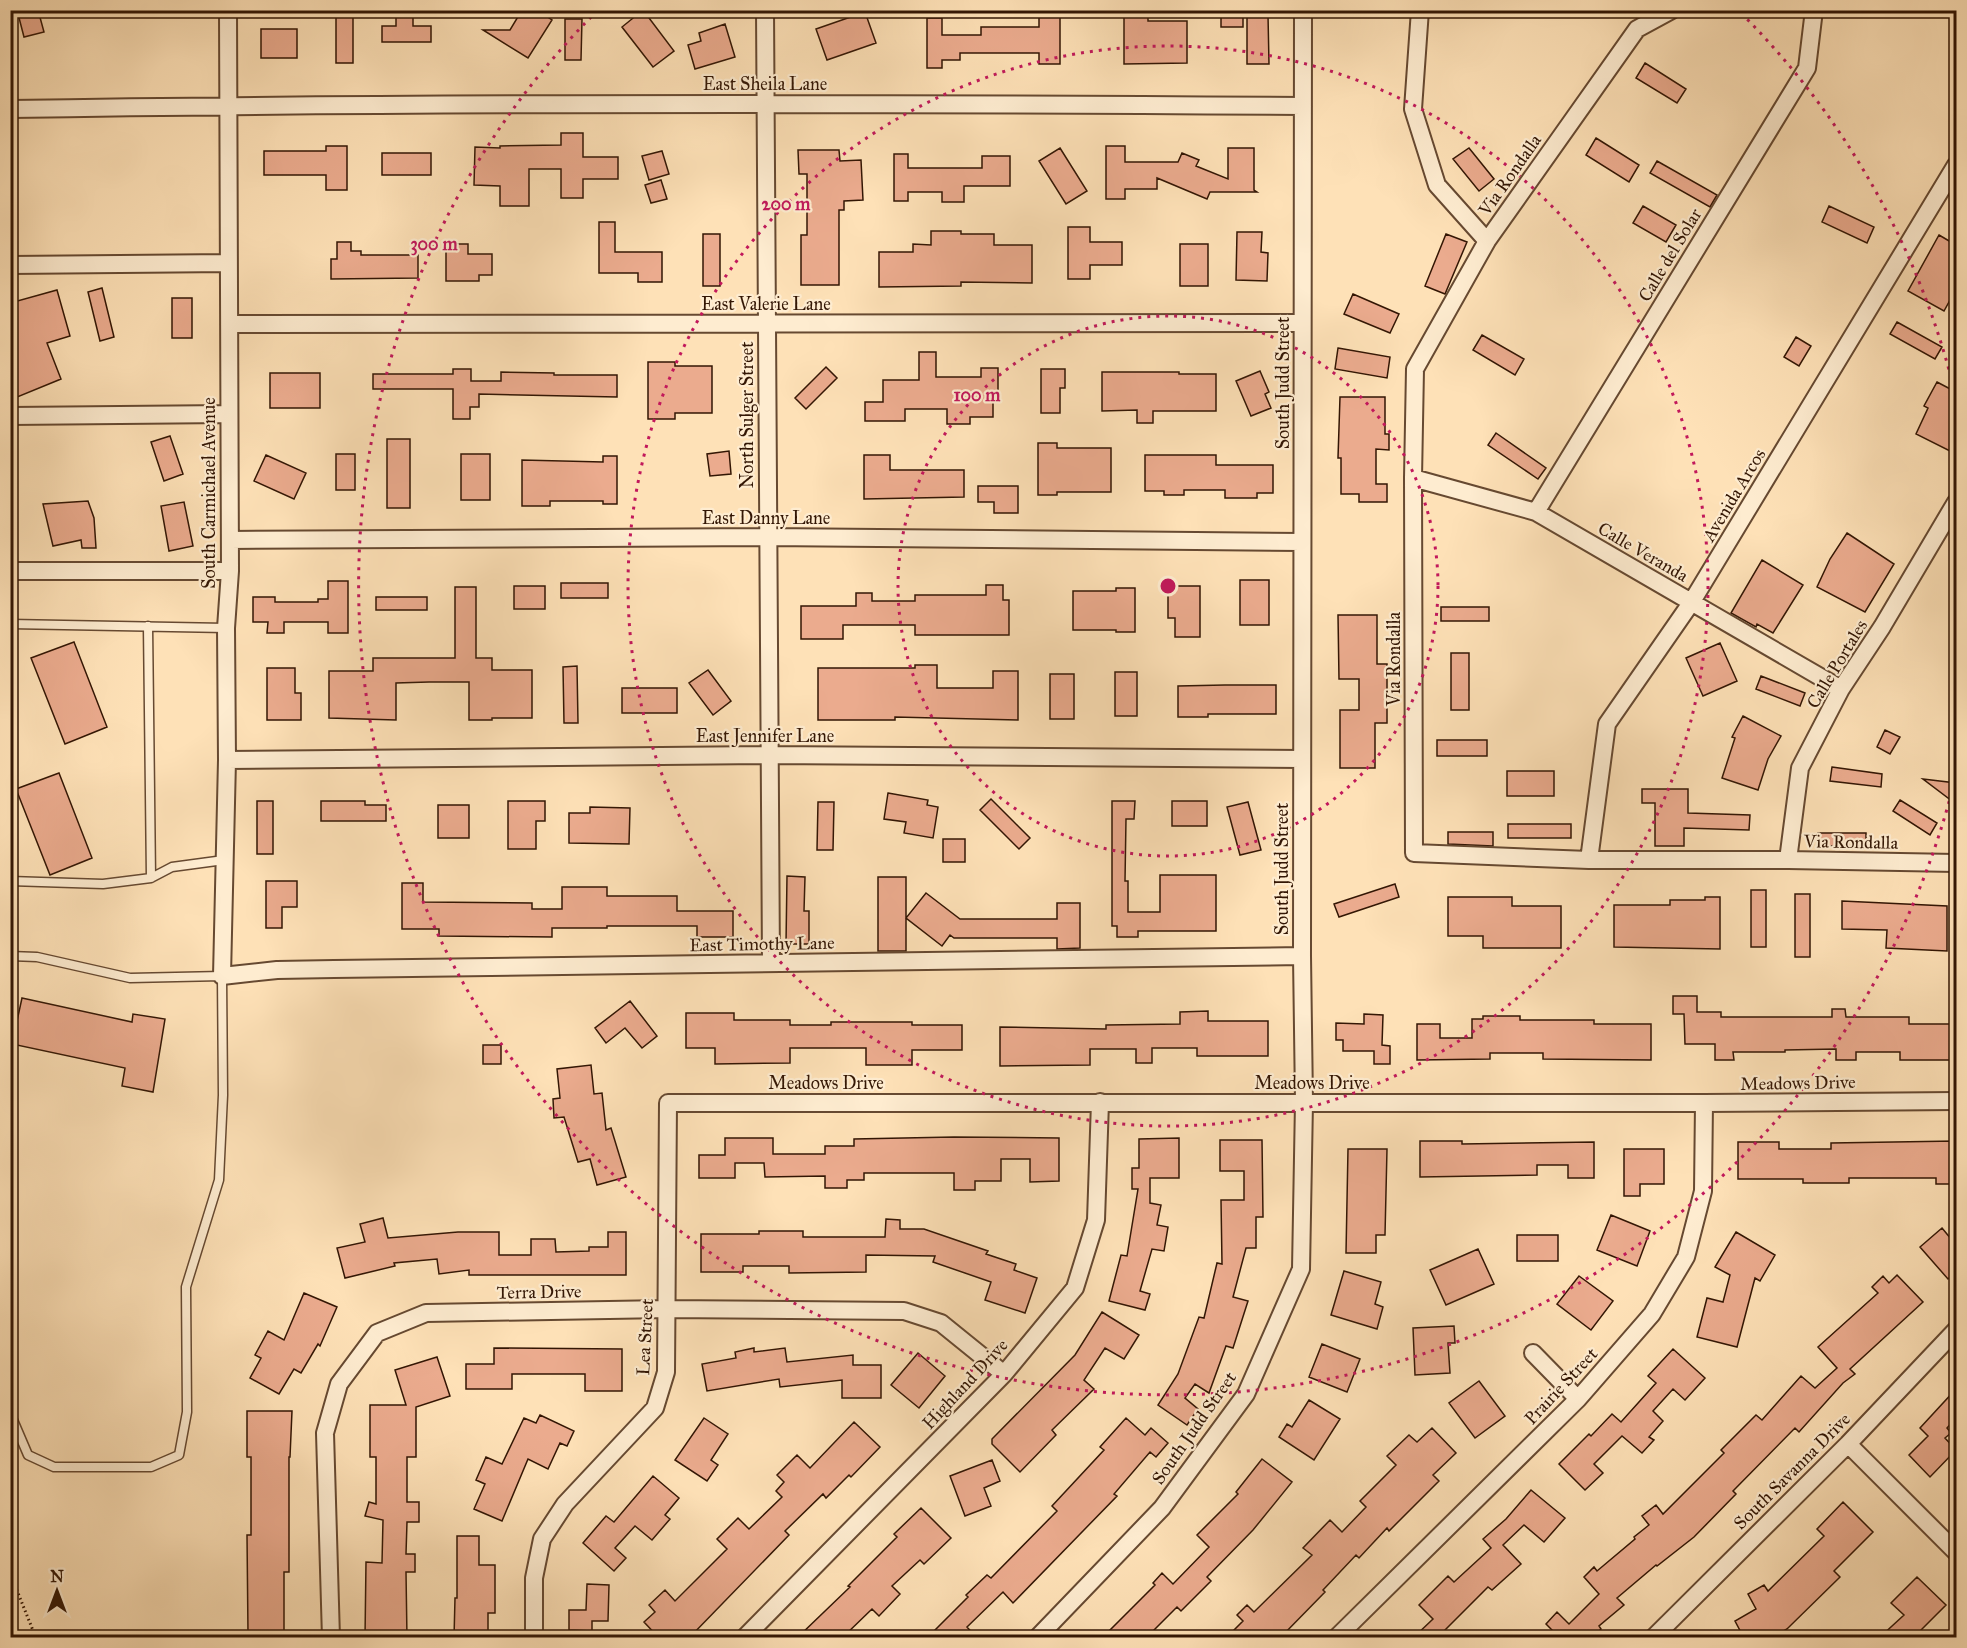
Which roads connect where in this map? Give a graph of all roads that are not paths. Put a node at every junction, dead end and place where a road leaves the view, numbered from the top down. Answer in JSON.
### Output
{"nodes":[{"id":1,"x":228,"y":10,"type":"edge"},
{"id":2,"x":765,"y":10,"type":"edge"},
{"id":3,"x":1303,"y":10,"type":"edge"},
{"id":4,"x":1420,"y":10,"type":"edge"},
{"id":5,"x":1672,"y":10,"type":"edge"},
{"id":6,"x":1814,"y":10,"type":"edge"},
{"id":7,"x":765,"y":103,"type":"junction"},
{"id":8,"x":228,"y":106,"type":"junction"},
{"id":9,"x":1303,"y":106,"type":"junction"},
{"id":10,"x":10,"y":109,"type":"edge"},
{"id":11,"x":1956,"y":165,"type":"edge"},
{"id":12,"x":1488,"y":241,"type":"junction"},
{"id":13,"x":229,"y":263,"type":"junction"},
{"id":14,"x":10,"y":265,"type":"edge"},
{"id":15,"x":766,"y":323,"type":"junction"},
{"id":16,"x":1302,"y":323,"type":"junction"},
{"id":17,"x":229,"y":324,"type":"junction"},
{"id":18,"x":229,"y":414,"type":"junction"},
{"id":19,"x":10,"y":416,"type":"edge"},
{"id":20,"x":1413,"y":477,"type":"junction"},
{"id":21,"x":1956,"y":502,"type":"edge"},
{"id":22,"x":1536,"y":512,"type":"junction"},
{"id":23,"x":768,"y":537,"type":"junction"},
{"id":24,"x":230,"y":540,"type":"junction"},
{"id":25,"x":1302,"y":542,"type":"junction"},
{"id":26,"x":10,"y":571,"type":"edge"},
{"id":27,"x":230,"y":572,"type":"junction"},
{"id":28,"x":1691,"y":603,"type":"junction"},
{"id":29,"x":10,"y":624,"type":"edge"},
{"id":30,"x":148,"y":626,"type":"junction"},
{"id":31,"x":226,"y":628,"type":"junction"},
{"id":32,"x":1841,"y":689,"type":"junction"},
{"id":33,"x":770,"y":755,"type":"junction"},
{"id":34,"x":1302,"y":759,"type":"junction"},
{"id":35,"x":227,"y":760,"type":"junction"},
{"id":36,"x":224,"y":860,"type":"junction"},
{"id":37,"x":1589,"y":860,"type":"junction"},
{"id":38,"x":1788,"y":860,"type":"junction"},
{"id":39,"x":1956,"y":864,"type":"edge"},
{"id":40,"x":151,"y":878,"type":"junction"},
{"id":41,"x":10,"y":881,"type":"edge"},
{"id":42,"x":10,"y":956,"type":"edge"},
{"id":43,"x":1302,"y":956,"type":"junction"},
{"id":44,"x":771,"y":963,"type":"junction"},
{"id":45,"x":222,"y":976,"type":"junction"},
{"id":46,"x":1956,"y":1101,"type":"edge"},
{"id":47,"x":1100,"y":1102,"type":"junction"},
{"id":48,"x":1304,"y":1102,"type":"junction"},
{"id":49,"x":668,"y":1103,"type":"joint"},
{"id":50,"x":1704,"y":1103,"type":"junction"},
{"id":51,"x":666,"y":1309,"type":"junction"},
{"id":52,"x":1956,"y":1330,"type":"edge"},
{"id":53,"x":1533,"y":1353,"type":"dead end"},
{"id":54,"x":1004,"y":1374,"type":"junction"},
{"id":55,"x":1578,"y":1399,"type":"junction"},
{"id":56,"x":10,"y":1413,"type":"edge"},
{"id":57,"x":1848,"y":1444,"type":"junction"},
{"id":58,"x":1956,"y":1552,"type":"edge"},
{"id":59,"x":330,"y":1638,"type":"edge"},
{"id":60,"x":534,"y":1638,"type":"edge"},
{"id":61,"x":744,"y":1638,"type":"edge"},
{"id":62,"x":1037,"y":1638,"type":"edge"},
{"id":63,"x":1336,"y":1638,"type":"edge"},
{"id":64,"x":1653,"y":1638,"type":"edge"}],
"edges":[{"from":1,"to":8,"type":"street","name":"South Carmichael Avenue"},
{"from":2,"to":7,"type":"street","name":"North Sulger Street"},
{"from":3,"to":9,"type":"street","name":"South Judd Street"},
{"from":4,"to":12,"type":"street"},
{"from":5,"to":12,"type":"street","name":"Via Rondalla"},
{"from":6,"to":22,"type":"street","name":"Calle del Solar"},
{"from":7,"to":8,"type":"street","name":"East Sheila Lane"},
{"from":7,"to":9,"type":"street","name":"East Sheila Lane"},
{"from":7,"to":15,"type":"street","name":"North Sulger Street"},
{"from":8,"to":10,"type":"street","name":"East Sheila Lane"},
{"from":8,"to":13,"type":"street","name":"South Carmichael Avenue"},
{"from":9,"to":16,"type":"street","name":"South Judd Street"},
{"from":11,"to":28,"type":"street","name":"Avenida Arcos"},
{"from":12,"to":20,"type":"street","name":"Via Rondalla"},
{"from":13,"to":14,"type":"street"},
{"from":13,"to":17,"type":"street","name":"South Carmichael Avenue"},
{"from":15,"to":16,"type":"street","name":"East Valerie Lane"},
{"from":15,"to":17,"type":"street","name":"East Valerie Lane"},
{"from":15,"to":23,"type":"street","name":"North Sulger Street"},
{"from":16,"to":25,"type":"street","name":"South Judd Street"},
{"from":17,"to":18,"type":"street","name":"South Carmichael Avenue"},
{"from":18,"to":19,"type":"street"},
{"from":18,"to":24,"type":"street","name":"South Carmichael Avenue"},
{"from":20,"to":22,"type":"street","name":"Calle Veranda"},
{"from":20,"to":37,"type":"street","name":"Via Rondalla"},
{"from":21,"to":32,"type":"street","name":"Calle Portales"},
{"from":22,"to":28,"type":"street","name":"Calle Veranda"},
{"from":23,"to":24,"type":"street","name":"East Danny Lane"},
{"from":23,"to":25,"type":"street","name":"East Danny Lane"},
{"from":23,"to":33,"type":"street","name":"North Sulger Street"},
{"from":24,"to":27,"type":"street","name":"South Carmichael Avenue"},
{"from":25,"to":34,"type":"street","name":"South Judd Street"},
{"from":26,"to":27,"type":"street"},
{"from":27,"to":31,"type":"street","name":"South Carmichael Avenue"},
{"from":28,"to":32,"type":"street","name":"Calle Veranda"},
{"from":28,"to":37,"type":"street","name":"Avenida Arcos"},
{"from":29,"to":30,"type":"lane"},
{"from":30,"to":31,"type":"lane"},
{"from":30,"to":40,"type":"lane"},
{"from":31,"to":35,"type":"street","name":"South Carmichael Avenue"},
{"from":32,"to":38,"type":"street","name":"Calle Portales"},
{"from":33,"to":34,"type":"street","name":"East Jennifer Lane"},
{"from":33,"to":35,"type":"street","name":"East Jennifer Lane"},
{"from":33,"to":44,"type":"street","name":"North Sulger Street"},
{"from":34,"to":43,"type":"street","name":"South Judd Street"},
{"from":35,"to":36,"type":"street","name":"South Carmichael Avenue"},
{"from":36,"to":40,"type":"lane"},
{"from":36,"to":45,"type":"street","name":"South Carmichael Avenue"},
{"from":37,"to":38,"type":"street","name":"Via Rondalla"},
{"from":38,"to":39,"type":"street","name":"Via Rondalla"},
{"from":40,"to":41,"type":"lane"},
{"from":42,"to":45,"type":"lane"},
{"from":43,"to":44,"type":"street","name":"East Timothy Lane"},
{"from":43,"to":48,"type":"street","name":"South Judd Street"},
{"from":44,"to":45,"type":"street","name":"East Timothy Lane"},
{"from":45,"to":56,"type":"lane"},
{"from":46,"to":50,"type":"street","name":"Meadows Drive"},
{"from":47,"to":48,"type":"street","name":"Meadows Drive"},
{"from":47,"to":49,"type":"street","name":"Meadows Drive"},
{"from":47,"to":54,"type":"street","name":"Highland Drive"},
{"from":48,"to":50,"type":"street","name":"Meadows Drive"},
{"from":48,"to":62,"type":"street","name":"South Judd Street"},
{"from":49,"to":51,"type":"street","name":"Lea Street"},
{"from":50,"to":55,"type":"street","name":"Prairie Street"},
{"from":51,"to":54,"type":"street","name":"Terra Drive"},
{"from":51,"to":59,"type":"street","name":"Terra Drive"},
{"from":51,"to":60,"type":"street","name":"Lea Street"},
{"from":52,"to":57,"type":"street","name":"South Savanna Drive"},
{"from":53,"to":55,"type":"street"},
{"from":54,"to":61,"type":"street","name":"Highland Drive"},
{"from":55,"to":63,"type":"street","name":"Prairie Street"},
{"from":57,"to":58,"type":"street"},
{"from":57,"to":64,"type":"street","name":"South Savanna Drive"}]}
